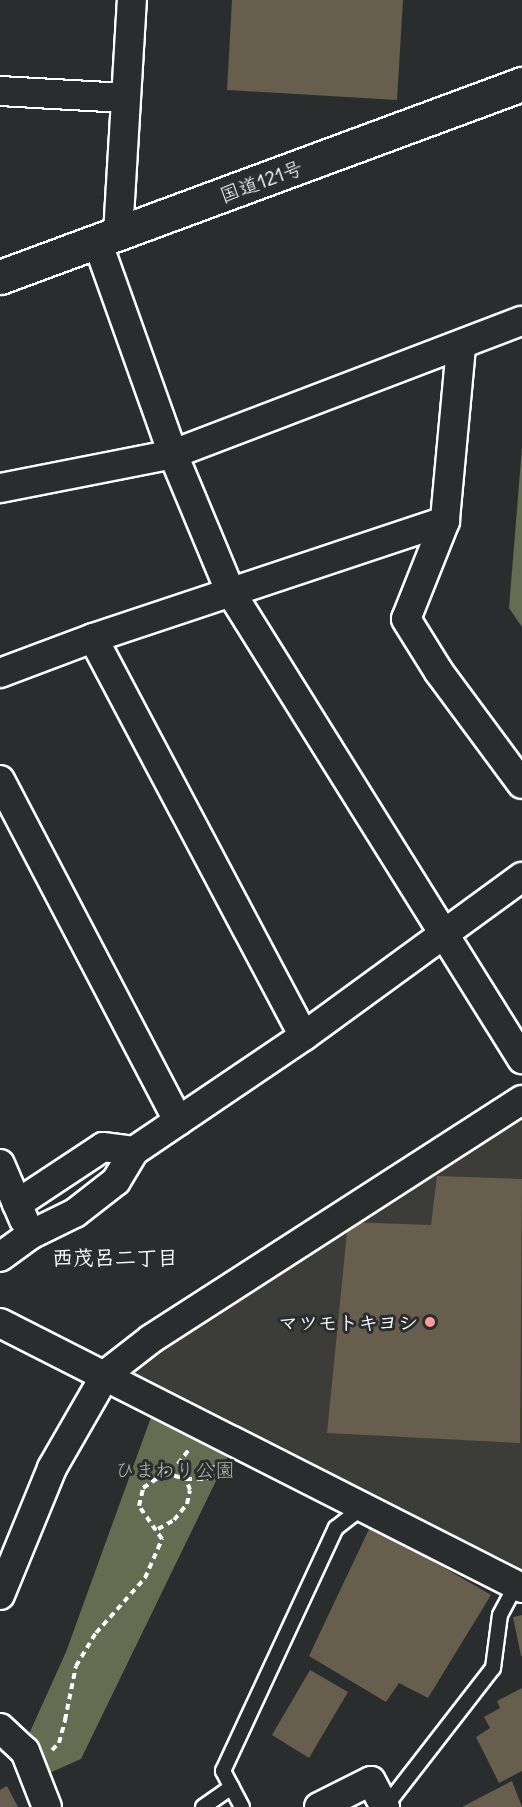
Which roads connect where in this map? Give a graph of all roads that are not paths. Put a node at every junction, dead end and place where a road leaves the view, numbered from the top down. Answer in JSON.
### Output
{"nodes":[{"id":1,"x":132,"y":0,"type":"edge"},
{"id":2,"x":522,"y":84,"type":"edge"},
{"id":3,"x":0,"y":91,"type":"edge"},
{"id":4,"x":124,"y":98,"type":"junction"},
{"id":5,"x":107,"y":238,"type":"junction"},
{"id":6,"x":0,"y":277,"type":"edge"},
{"id":7,"x":522,"y":321,"type":"edge"},
{"id":8,"x":460,"y":346,"type":"junction"},
{"id":9,"x":173,"y":454,"type":"junction"},
{"id":10,"x":0,"y":488,"type":"edge"},
{"id":11,"x":445,"y":521,"type":"junction"},
{"id":12,"x":230,"y":591,"type":"junction"},
{"id":13,"x":93,"y":638,"type":"junction"},
{"id":14,"x":0,"y":673,"type":"edge"},
{"id":15,"x":0,"y":780,"type":"edge"},
{"id":16,"x":522,"y":783,"type":"edge"},
{"id":17,"x":522,"y":877,"type":"edge"},
{"id":18,"x":445,"y":933,"type":"junction"},
{"id":19,"x":304,"y":1036,"type":"junction"},
{"id":20,"x":522,"y":1059,"type":"edge"},
{"id":21,"x":522,"y":1100,"type":"edge"},
{"id":22,"x":178,"y":1121,"type":"junction"},
{"id":23,"x":134,"y":1151,"type":"junction"},
{"id":24,"x":0,"y":1164,"type":"edge"},
{"id":25,"x":17,"y":1204,"type":"junction"},
{"id":26,"x":30,"y":1235,"type":"junction"},
{"id":27,"x":0,"y":1257,"type":"edge"},
{"id":28,"x":0,"y":1323,"type":"edge"},
{"id":29,"x":106,"y":1374,"type":"junction"},
{"id":30,"x":364,"y":1506,"type":"junction"},
{"id":31,"x":519,"y":1587,"type":"edge"},
{"id":32,"x":0,"y":1595,"type":"edge"},
{"id":33,"x":0,"y":1728,"type":"edge"},
{"id":34,"x":232,"y":1787,"type":"junction"},
{"id":35,"x":47,"y":1807,"type":"edge"},
{"id":36,"x":203,"y":1807,"type":"edge"},
{"id":37,"x":242,"y":1807,"type":"edge"},
{"id":38,"x":319,"y":1807,"type":"edge"},
{"id":39,"x":385,"y":1807,"type":"edge"}],
"edges":[{"from":1,"to":4,"type":"street"},
{"from":2,"to":5,"type":"highway","name":"国道121号"},
{"from":3,"to":4,"type":"street"},
{"from":4,"to":5,"type":"street"},
{"from":5,"to":6,"type":"highway","name":"国道121号"},
{"from":5,"to":9,"type":"street"},
{"from":7,"to":8,"type":"street"},
{"from":8,"to":9,"type":"street"},
{"from":8,"to":11,"type":"street"},
{"from":9,"to":10,"type":"street"},
{"from":9,"to":12,"type":"street"},
{"from":11,"to":12,"type":"street"},
{"from":11,"to":16,"type":"street"},
{"from":12,"to":13,"type":"street"},
{"from":12,"to":18,"type":"street"},
{"from":13,"to":14,"type":"street"},
{"from":13,"to":19,"type":"street"},
{"from":15,"to":22,"type":"street"},
{"from":17,"to":18,"type":"street"},
{"from":18,"to":19,"type":"street"},
{"from":18,"to":20,"type":"street"},
{"from":19,"to":22,"type":"street"},
{"from":21,"to":29,"type":"street"},
{"from":22,"to":23,"type":"street"},
{"from":23,"to":25,"type":"street"},
{"from":23,"to":26,"type":"street"},
{"from":24,"to":25,"type":"street"},
{"from":25,"to":26,"type":"street"},
{"from":26,"to":27,"type":"street"},
{"from":28,"to":29,"type":"street"},
{"from":29,"to":30,"type":"street"},
{"from":29,"to":32,"type":"street"},
{"from":30,"to":31,"type":"street"},
{"from":30,"to":34,"type":"lane"},
{"from":31,"to":39,"type":"lane"},
{"from":33,"to":35,"type":"street"},
{"from":34,"to":36,"type":"lane"},
{"from":34,"to":37,"type":"lane"},
{"from":38,"to":39,"type":"street"}]}
